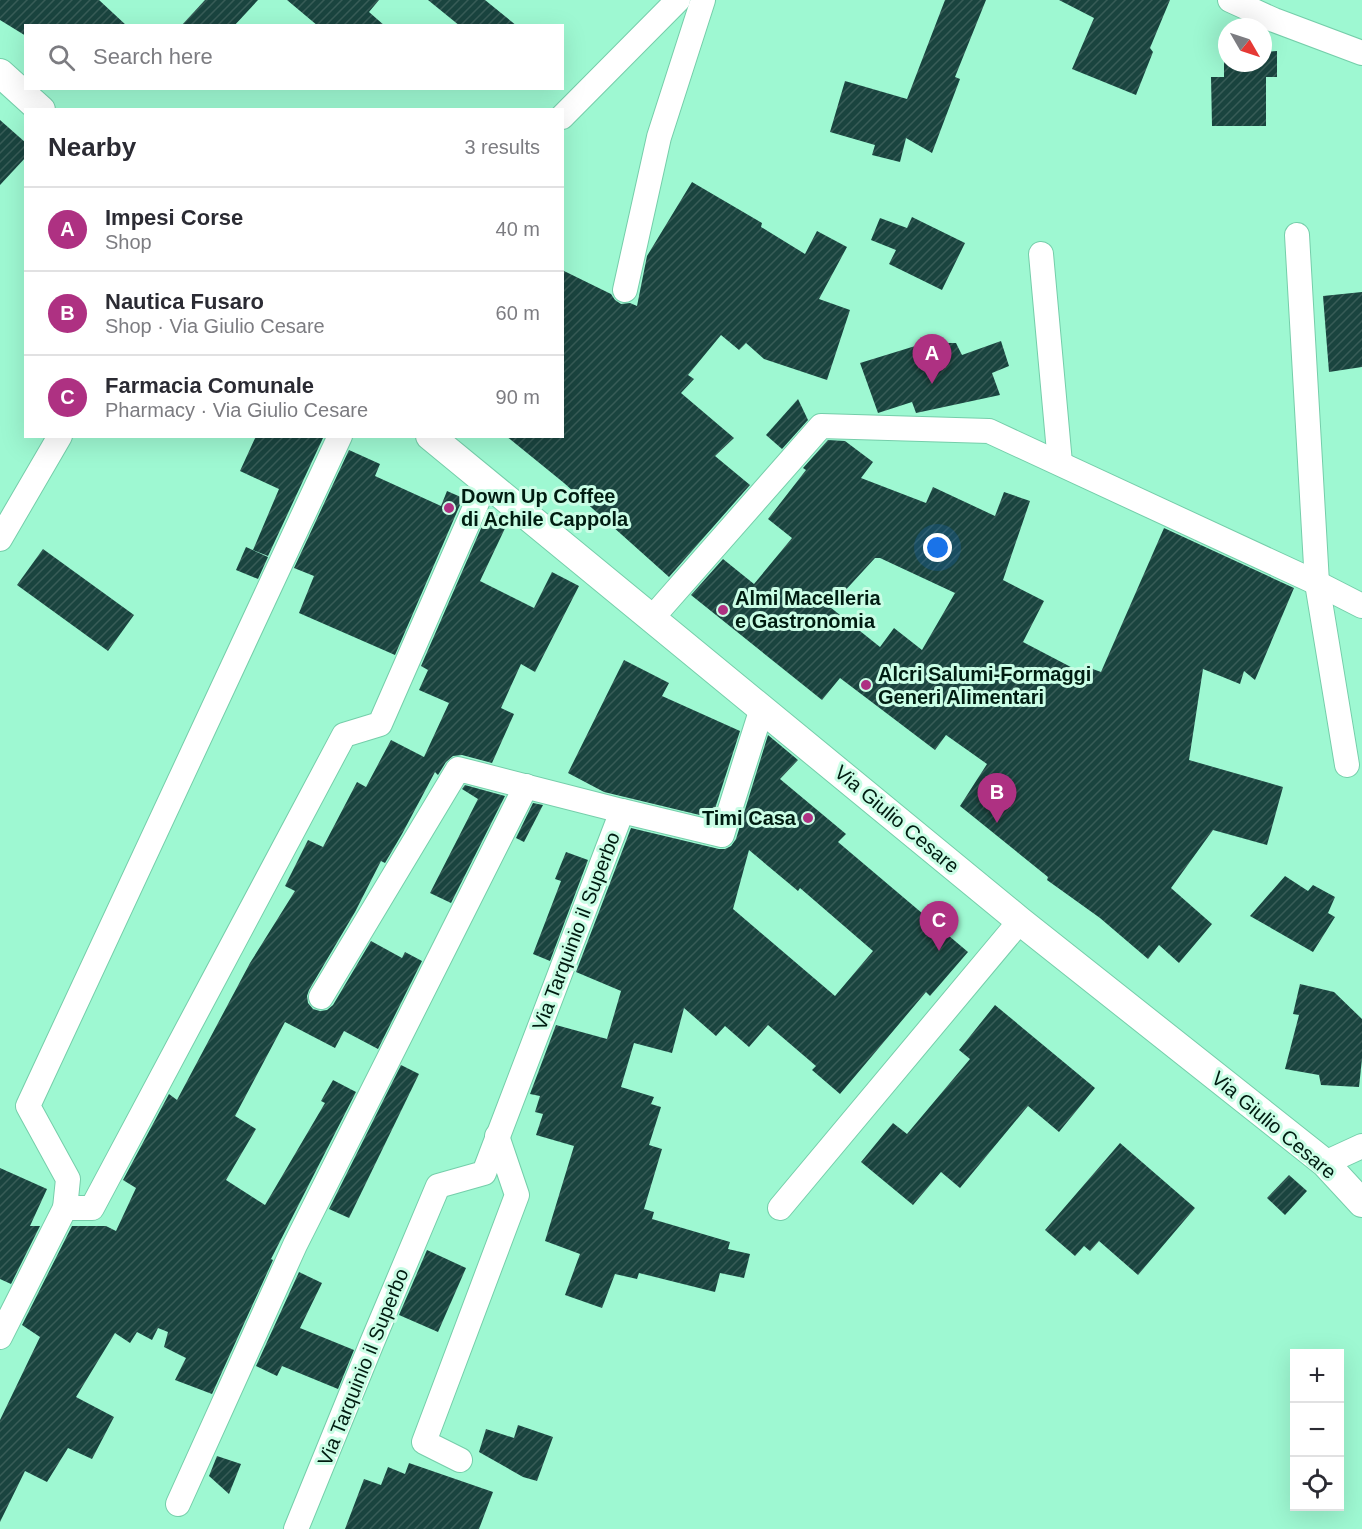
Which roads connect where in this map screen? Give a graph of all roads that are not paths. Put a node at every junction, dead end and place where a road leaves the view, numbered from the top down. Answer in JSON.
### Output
{"nodes":[{"id":1,"x":678,"y":0,"type":"edge"},
{"id":2,"x":703,"y":0,"type":"edge"},
{"id":3,"x":1230,"y":0,"type":"edge"},
{"id":4,"x":1362,"y":53,"type":"edge"},
{"id":5,"x":0,"y":73,"type":"edge"},
{"id":6,"x":39,"y":108,"type":"edge"},
{"id":7,"x":564,"y":115,"type":"edge"},
{"id":8,"x":1297,"y":235,"type":"dead end"},
{"id":9,"x":1041,"y":254,"type":"dead end"},
{"id":10,"x":625,"y":290,"type":"dead end"},
{"id":11,"x":59,"y":438,"type":"edge"},
{"id":12,"x":339,"y":438,"type":"edge"},
{"id":13,"x":432,"y":438,"type":"edge"},
{"id":14,"x":1060,"y":464,"type":"junction"},
{"id":15,"x":486,"y":482,"type":"junction"},
{"id":16,"x":0,"y":538,"type":"edge"},
{"id":17,"x":1317,"y":583,"type":"junction"},
{"id":18,"x":1362,"y":606,"type":"edge"},
{"id":19,"x":652,"y":618,"type":"junction"},
{"id":20,"x":762,"y":708,"type":"junction"},
{"id":21,"x":1347,"y":765,"type":"dead end"},
{"id":22,"x":526,"y":786,"type":"junction"},
{"id":23,"x":622,"y":811,"type":"junction"},
{"id":24,"x":1020,"y":921,"type":"junction"},
{"id":25,"x":321,"y":997,"type":"dead end"},
{"id":26,"x":498,"y":1136,"type":"junction"},
{"id":27,"x":1362,"y":1146,"type":"edge"},
{"id":28,"x":1325,"y":1163,"type":"junction"},
{"id":29,"x":1362,"y":1203,"type":"edge"},
{"id":30,"x":64,"y":1208,"type":"junction"},
{"id":31,"x":780,"y":1208,"type":"dead end"},
{"id":32,"x":0,"y":1337,"type":"edge"},
{"id":33,"x":460,"y":1460,"type":"dead end"},
{"id":34,"x":178,"y":1504,"type":"dead end"},
{"id":35,"x":296,"y":1529,"type":"edge"}],
"edges":[{"from":1,"to":7,"type":"street"},
{"from":2,"to":10,"type":"street"},
{"from":3,"to":4,"type":"street"},
{"from":5,"to":6,"type":"street"},
{"from":8,"to":17,"type":"street"},
{"from":9,"to":14,"type":"street"},
{"from":11,"to":16,"type":"street"},
{"from":12,"to":30,"type":"street"},
{"from":13,"to":15,"type":"street","name":"Via Giulio Cesare"},
{"from":14,"to":17,"type":"street"},
{"from":14,"to":19,"type":"street"},
{"from":15,"to":19,"type":"street","name":"Via Giulio Cesare"},
{"from":15,"to":30,"type":"street"},
{"from":17,"to":18,"type":"street"},
{"from":17,"to":21,"type":"street"},
{"from":19,"to":20,"type":"street","name":"Via Giulio Cesare"},
{"from":20,"to":23,"type":"street","name":"Via Tarquinio il Superbo"},
{"from":20,"to":24,"type":"street","name":"Via Giulio Cesare"},
{"from":22,"to":23,"type":"street"},
{"from":22,"to":25,"type":"street"},
{"from":22,"to":34,"type":"street"},
{"from":23,"to":26,"type":"street","name":"Via Tarquinio il Superbo"},
{"from":24,"to":28,"type":"street","name":"Via Giulio Cesare"},
{"from":24,"to":31,"type":"street"},
{"from":26,"to":33,"type":"street"},
{"from":26,"to":35,"type":"street","name":"Via Tarquinio il Superbo"},
{"from":27,"to":28,"type":"street"},
{"from":28,"to":29,"type":"street","name":"Via Giulio Cesare"},
{"from":30,"to":32,"type":"street"}]}
